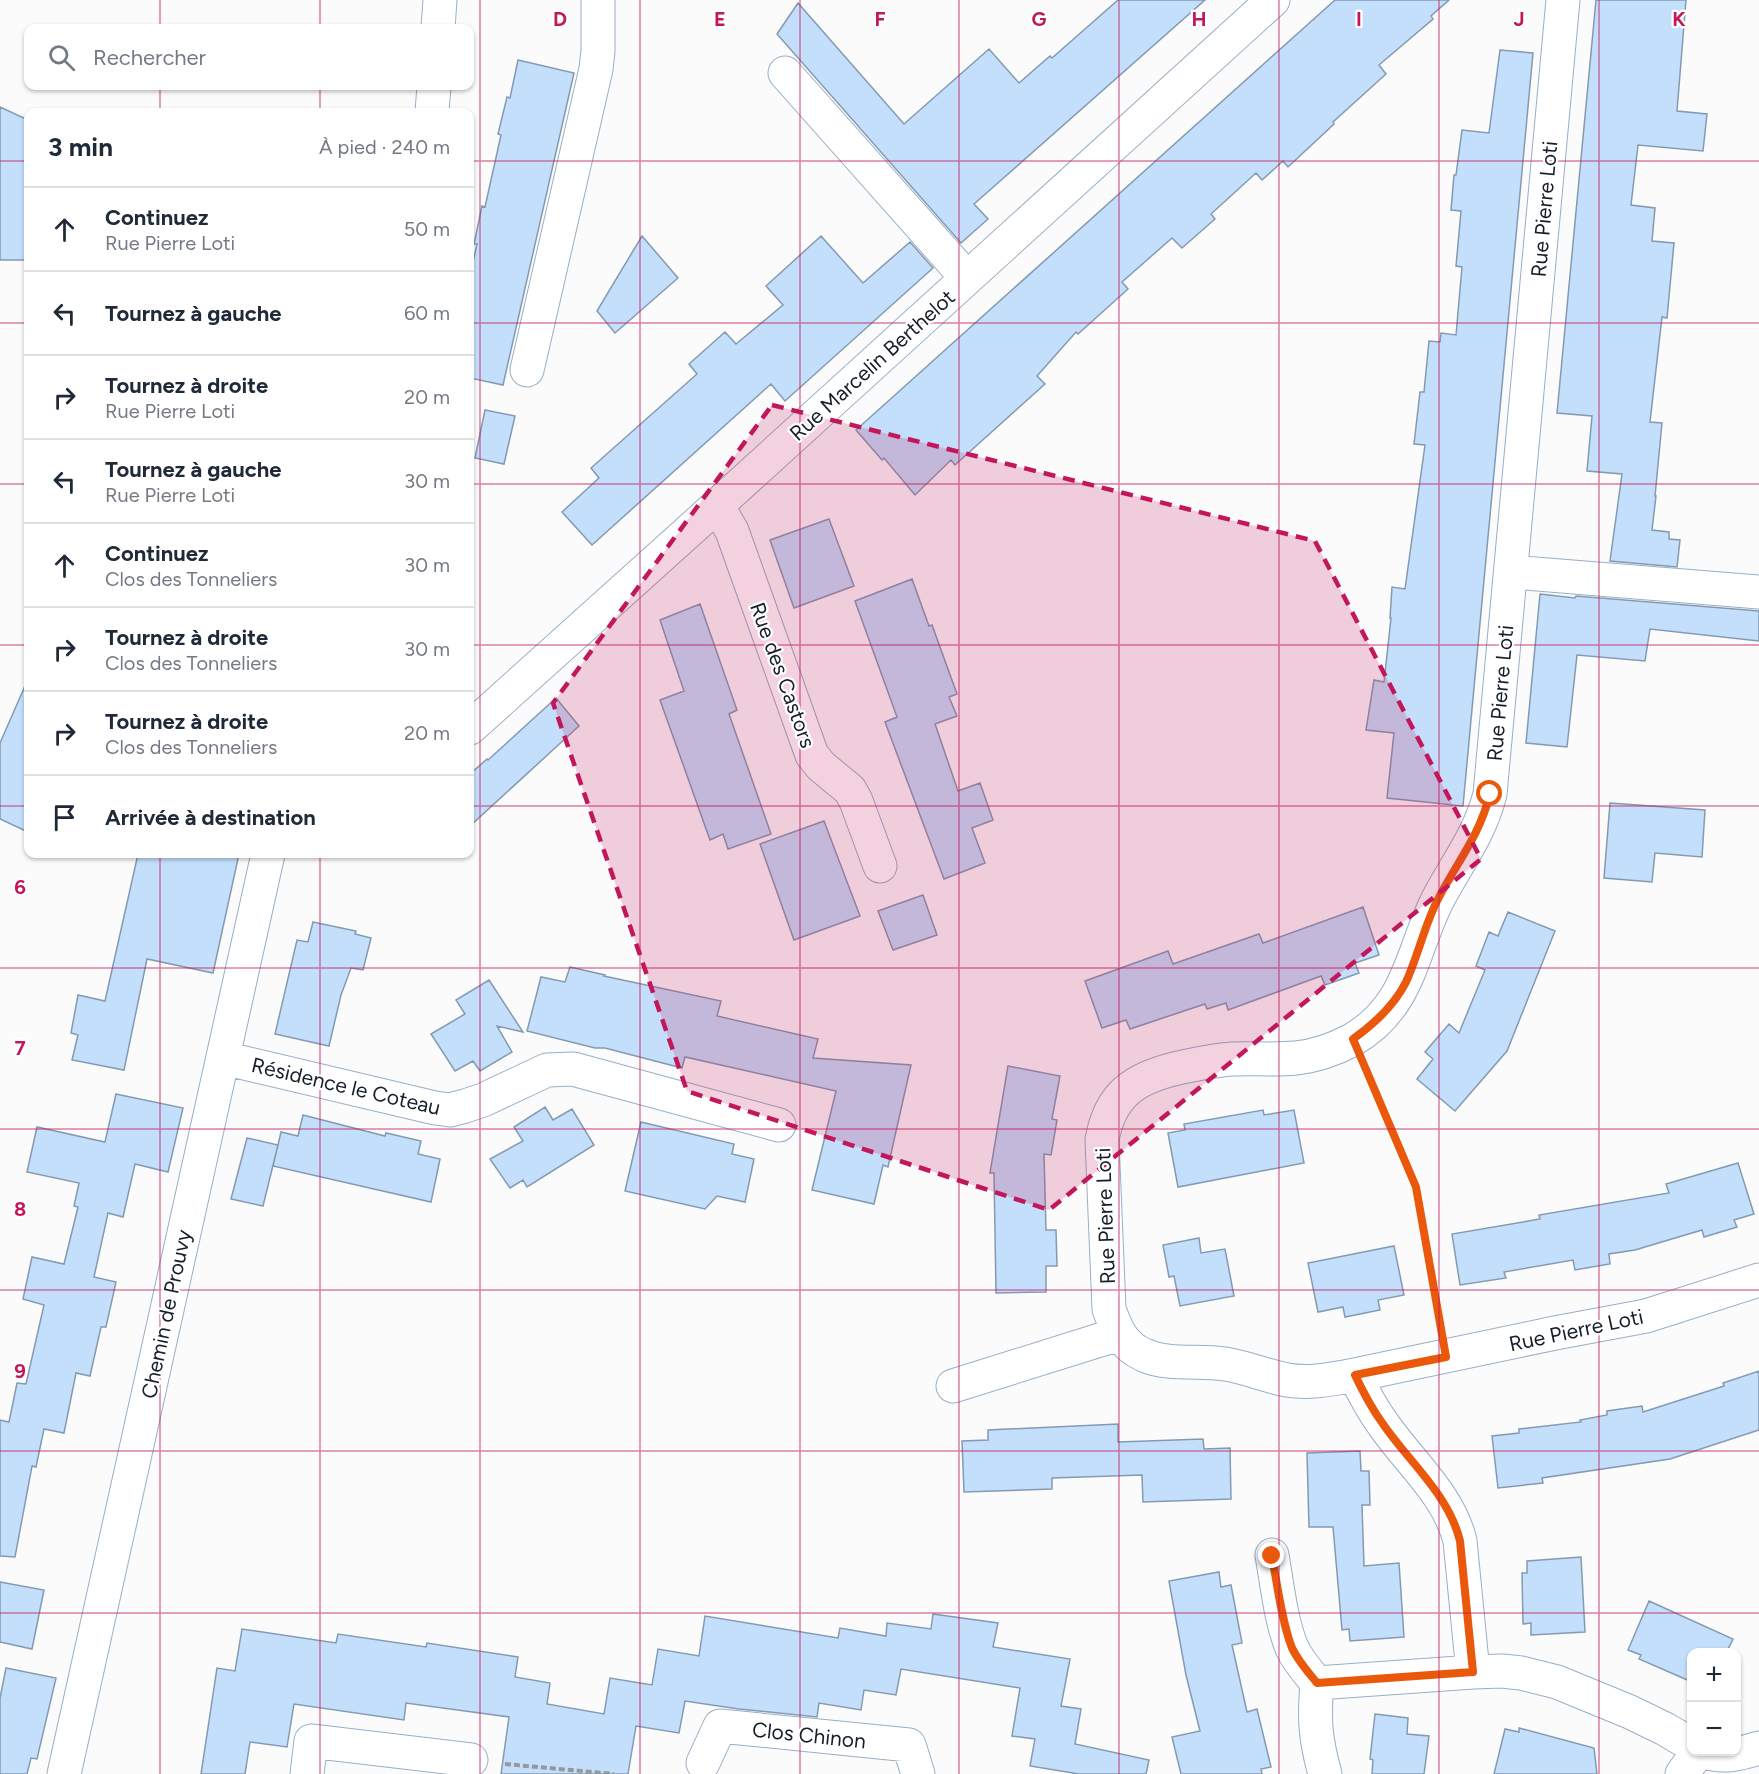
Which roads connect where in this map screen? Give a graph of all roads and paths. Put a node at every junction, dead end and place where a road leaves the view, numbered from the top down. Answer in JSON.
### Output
{"nodes":[{"id":1,"x":440,"y":0,"type":"edge"},
{"id":2,"x":598,"y":0,"type":"edge"},
{"id":3,"x":1273,"y":0,"type":"edge"},
{"id":4,"x":1563,"y":0,"type":"edge"},
{"id":5,"x":438,"y":24,"type":"edge"},
{"id":6,"x":785,"y":73,"type":"dead end"},
{"id":7,"x":434,"y":90,"type":"edge"},
{"id":8,"x":432,"y":108,"type":"edge"},
{"id":9,"x":967,"y":278,"type":"junction"},
{"id":10,"x":527,"y":370,"type":"dead end"},
{"id":11,"x":717,"y":505,"type":"junction"},
{"id":12,"x":1511,"y":572,"type":"junction"},
{"id":13,"x":1759,"y":592,"type":"edge"},
{"id":14,"x":474,"y":724,"type":"edge"},
{"id":15,"x":267,"y":858,"type":"edge"},
{"id":16,"x":880,"y":866,"type":"dead end"},
{"id":17,"x":1353,"y":1039,"type":"junction"},
{"id":18,"x":222,"y":1058,"type":"junction"},
{"id":19,"x":778,"y":1125,"type":"dead end"},
{"id":20,"x":1759,"y":1280,"type":"edge"},
{"id":21,"x":1119,"y":1334,"type":"junction"},
{"id":22,"x":1446,"y":1357,"type":"junction"},
{"id":23,"x":1355,"y":1375,"type":"junction"},
{"id":24,"x":953,"y":1386,"type":"dead end"},
{"id":25,"x":1272,"y":1556,"type":"dead end"},
{"id":26,"x":1473,"y":1672,"type":"junction"},
{"id":27,"x":1317,"y":1683,"type":"junction"},
{"id":28,"x":1687,"y":1742,"type":"edge"},
{"id":29,"x":1695,"y":1756,"type":"edge"},
{"id":30,"x":1723,"y":1756,"type":"edge"},
{"id":31,"x":1749,"y":1759,"type":"edge"},
{"id":32,"x":471,"y":1760,"type":"joint"},
{"id":33,"x":703,"y":1763,"type":"dead end"},
{"id":34,"x":565,"y":1772,"type":"edge"},
{"id":35,"x":64,"y":1774,"type":"edge"},
{"id":36,"x":307,"y":1774,"type":"edge"},
{"id":37,"x":614,"y":1774,"type":"edge"},
{"id":38,"x":918,"y":1774,"type":"edge"},
{"id":39,"x":1325,"y":1774,"type":"edge"},
{"id":40,"x":1682,"y":1774,"type":"edge"}],
"edges":[{"from":1,"to":5,"type":"street"},
{"from":2,"to":10,"type":"street"},
{"from":3,"to":9,"type":"street","name":"Rue Marcelin Berthelot"},
{"from":4,"to":12,"type":"street","name":"Rue Pierre Loti"},
{"from":6,"to":9,"type":"street"},
{"from":7,"to":8,"type":"street"},
{"from":9,"to":11,"type":"street","name":"Rue Marcelin Berthelot"},
{"from":11,"to":14,"type":"street","name":"Rue Marcelin Berthelot"},
{"from":11,"to":16,"type":"street","name":"Rue des Castors"},
{"from":12,"to":13,"type":"street"},
{"from":12,"to":17,"type":"street","name":"Rue Pierre Loti"},
{"from":15,"to":18,"type":"street","name":"Chemin de Prouvy"},
{"from":17,"to":21,"type":"street","name":"Rue Pierre Loti"},
{"from":17,"to":22,"type":"path"},
{"from":18,"to":19,"type":"street","name":"Résidence le Coteau"},
{"from":18,"to":35,"type":"street","name":"Chemin de Prouvy"},
{"from":20,"to":22,"type":"street","name":"Rue Pierre Loti"},
{"from":21,"to":23,"type":"street","name":"Rue Pierre Loti"},
{"from":21,"to":24,"type":"street"},
{"from":22,"to":23,"type":"street","name":"Rue Pierre Loti"},
{"from":23,"to":26,"type":"street"},
{"from":25,"to":27,"type":"street"},
{"from":26,"to":27,"type":"street"},
{"from":26,"to":28,"type":"street"},
{"from":27,"to":39,"type":"street"},
{"from":29,"to":40,"type":"street"},
{"from":30,"to":31,"type":"street"},
{"from":32,"to":34,"type":"path"},
{"from":32,"to":36,"type":"street"},
{"from":33,"to":38,"type":"street","name":"Clos Chinon"},
{"from":34,"to":37,"type":"path"}]}
